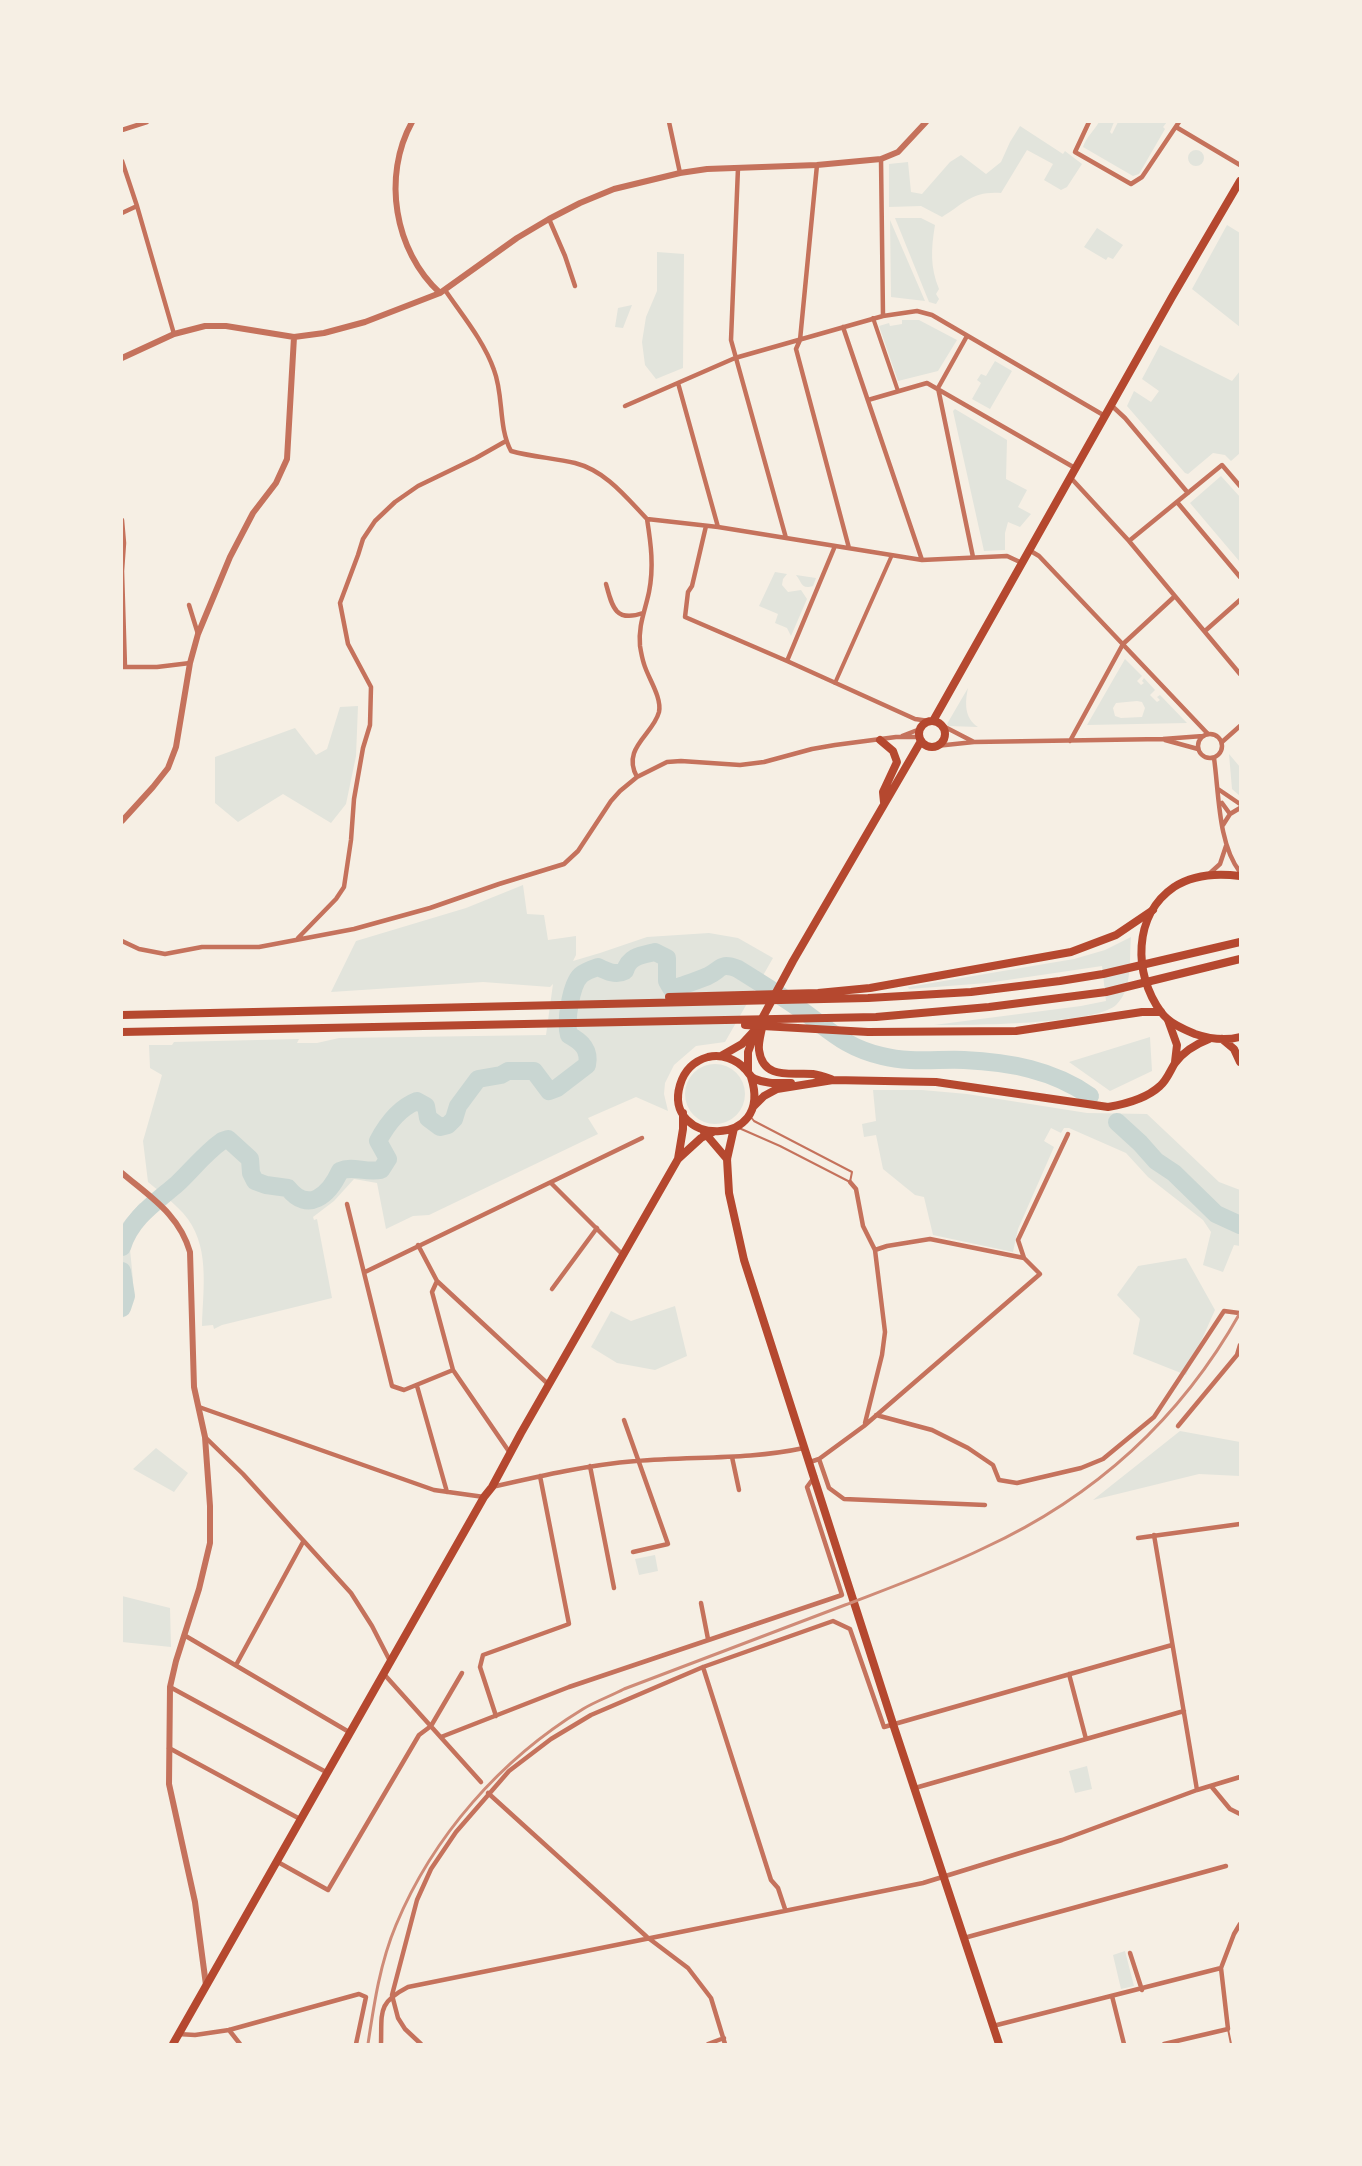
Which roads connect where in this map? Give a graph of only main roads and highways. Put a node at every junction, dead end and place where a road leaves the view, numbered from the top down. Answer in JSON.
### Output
{"nodes":[{"id":1,"x":1240,"y":181,"type":"edge"},
{"id":2,"x":931,"y":721,"type":"junction"},
{"id":3,"x":920,"y":736,"type":"junction"},
{"id":4,"x":880,"y":740,"type":"road end"},
{"id":5,"x":884,"y":802,"type":"junction"},
{"id":6,"x":1240,"y":874,"type":"edge"},
{"id":7,"x":1153,"y":910,"type":"junction"},
{"id":8,"x":1240,"y":942,"type":"edge"},
{"id":9,"x":1240,"y":959,"type":"edge"},
{"id":10,"x":549,"y":1005,"type":"junction"},
{"id":11,"x":1161,"y":1012,"type":"junction"},
{"id":12,"x":122,"y":1015,"type":"edge"},
{"id":13,"x":764,"y":1016,"type":"junction"},
{"id":14,"x":1168,"y":1020,"type":"junction"},
{"id":15,"x":703,"y":1022,"type":"junction"},
{"id":16,"x":757,"y":1028,"type":"junction"},
{"id":17,"x":122,"y":1032,"type":"edge"},
{"id":18,"x":1240,"y":1037,"type":"edge"},
{"id":19,"x":1209,"y":1039,"type":"junction"},
{"id":20,"x":1222,"y":1039,"type":"junction"},
{"id":21,"x":721,"y":1056,"type":"junction"},
{"id":22,"x":1240,"y":1062,"type":"edge"},
{"id":23,"x":1175,"y":1063,"type":"junction"},
{"id":24,"x":749,"y":1075,"type":"junction"},
{"id":25,"x":833,"y":1080,"type":"junction"},
{"id":26,"x":806,"y":1083,"type":"junction"},
{"id":27,"x":751,"y":1111,"type":"junction"},
{"id":28,"x":682,"y":1112,"type":"junction"},
{"id":29,"x":735,"y":1128,"type":"junction"},
{"id":30,"x":708,"y":1132,"type":"junction"},
{"id":31,"x":715,"y":1146,"type":"junction"},
{"id":32,"x":688,"y":1149,"type":"junction"},
{"id":33,"x":726,"y":1158,"type":"junction"},
{"id":34,"x":678,"y":1159,"type":"junction"},
{"id":35,"x":173,"y":2044,"type":"edge"},
{"id":36,"x":999,"y":2044,"type":"edge"}],
"edges":[{"from":1,"to":2,"type":"main road"},
{"from":2,"to":3,"type":"main road"},
{"from":2,"to":3,"type":"main road"},
{"from":3,"to":5,"type":"main road"},
{"from":4,"to":5,"type":"main road"},
{"from":5,"to":13,"type":"main road"},
{"from":6,"to":7,"type":"main road"},
{"from":7,"to":10,"type":"highway"},
{"from":7,"to":11,"type":"main road"},
{"from":8,"to":10,"type":"highway"},
{"from":9,"to":15,"type":"highway"},
{"from":10,"to":12,"type":"highway"},
{"from":11,"to":14,"type":"main road"},
{"from":11,"to":15,"type":"highway"},
{"from":13,"to":16,"type":"main road"},
{"from":13,"to":25,"type":"main road"},
{"from":14,"to":19,"type":"main road"},
{"from":14,"to":23,"type":"main road"},
{"from":15,"to":17,"type":"highway"},
{"from":16,"to":21,"type":"main road"},
{"from":16,"to":24,"type":"main road"},
{"from":18,"to":20,"type":"main road"},
{"from":19,"to":20,"type":"main road"},
{"from":19,"to":23,"type":"main road"},
{"from":20,"to":22,"type":"main road"},
{"from":21,"to":24,"type":"main road"},
{"from":21,"to":28,"type":"main road"},
{"from":23,"to":25,"type":"main road"},
{"from":24,"to":26,"type":"main road"},
{"from":24,"to":27,"type":"main road"},
{"from":25,"to":26,"type":"main road"},
{"from":26,"to":27,"type":"main road"},
{"from":27,"to":29,"type":"main road"},
{"from":28,"to":30,"type":"main road"},
{"from":28,"to":34,"type":"main road"},
{"from":29,"to":30,"type":"main road"},
{"from":29,"to":33,"type":"main road"},
{"from":30,"to":31,"type":"main road"},
{"from":30,"to":32,"type":"main road"},
{"from":31,"to":32,"type":"main road"},
{"from":31,"to":33,"type":"main road"},
{"from":32,"to":34,"type":"main road"},
{"from":33,"to":36,"type":"main road"},
{"from":34,"to":35,"type":"main road"}]}
